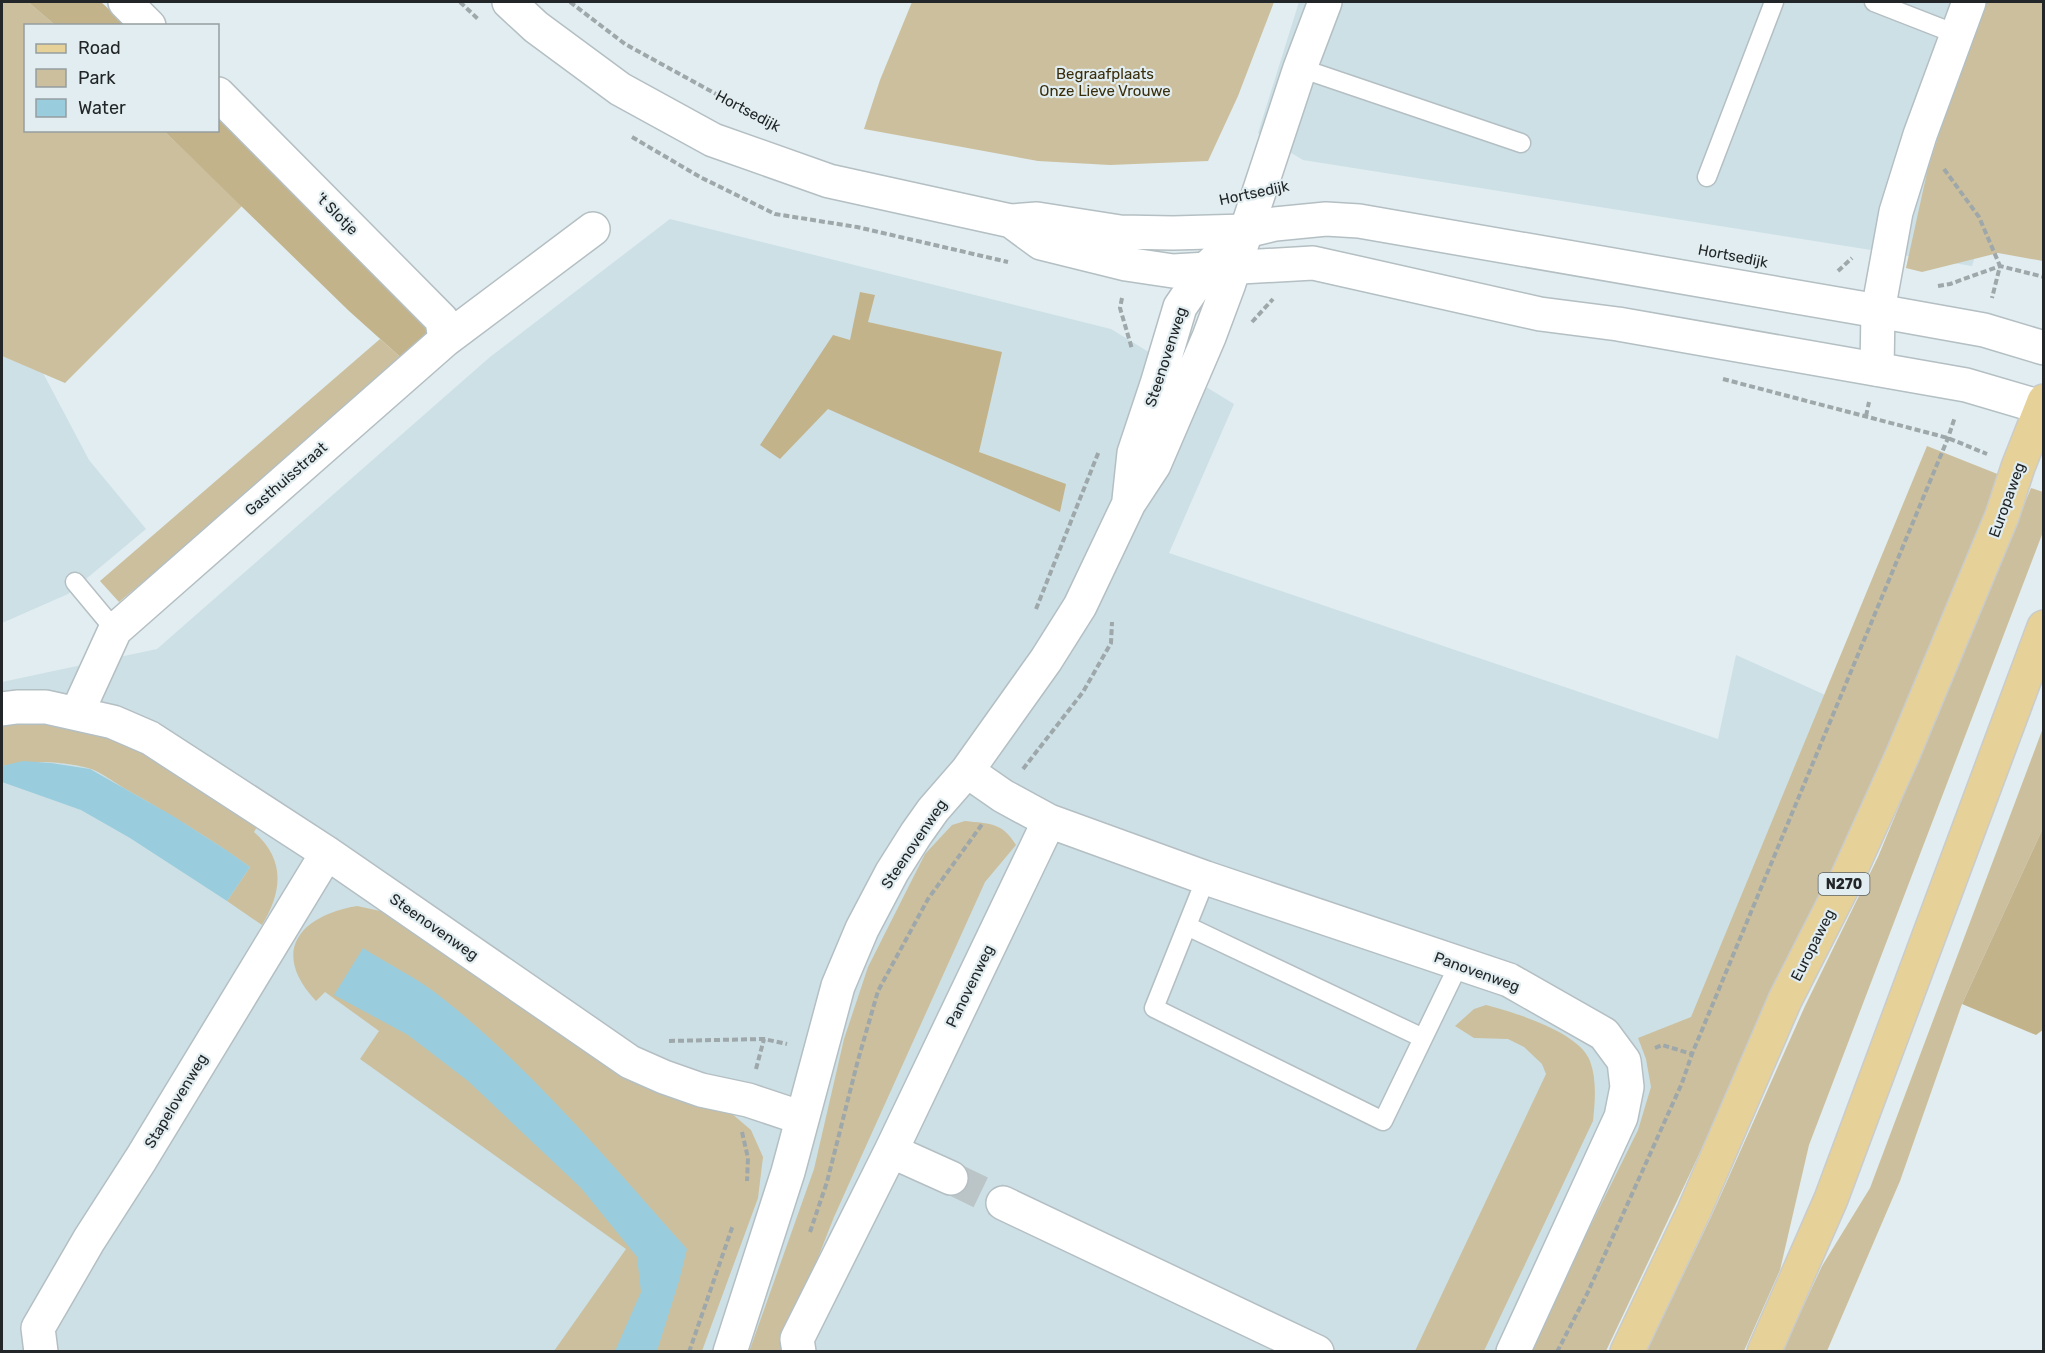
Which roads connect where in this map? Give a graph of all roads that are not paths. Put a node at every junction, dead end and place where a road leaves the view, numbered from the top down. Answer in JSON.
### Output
{"nodes":[{"id":1,"x":126,"y":2,"type":"edge"},
{"id":2,"x":509,"y":2,"type":"edge"},
{"id":3,"x":1325,"y":2,"type":"edge"},
{"id":4,"x":1774,"y":2,"type":"edge"},
{"id":5,"x":1874,"y":2,"type":"edge"},
{"id":6,"x":1969,"y":2,"type":"edge"},
{"id":7,"x":147,"y":24,"type":"edge"},
{"id":8,"x":1956,"y":34,"type":"junction"},
{"id":9,"x":1300,"y":68,"type":"junction"},
{"id":10,"x":219,"y":95,"type":"edge"},
{"id":11,"x":1521,"y":143,"type":"dead end"},
{"id":12,"x":1707,"y":177,"type":"dead end"},
{"id":13,"x":1011,"y":221,"type":"junction"},
{"id":14,"x":593,"y":229,"type":"dead end"},
{"id":15,"x":1246,"y":231,"type":"junction"},
{"id":16,"x":1220,"y":269,"type":"junction"},
{"id":17,"x":1881,"y":296,"type":"junction"},
{"id":18,"x":445,"y":340,"type":"junction"},
{"id":19,"x":2043,"y":348,"type":"edge"},
{"id":20,"x":1877,"y":369,"type":"junction"},
{"id":21,"x":2043,"y":405,"type":"edge"},
{"id":22,"x":75,"y":582,"type":"dead end"},
{"id":23,"x":2043,"y":627,"type":"edge"},
{"id":24,"x":114,"y":630,"type":"junction"},
{"id":25,"x":2,"y":709,"type":"edge"},
{"id":26,"x":77,"y":713,"type":"junction"},
{"id":27,"x":966,"y":771,"type":"junction"},
{"id":28,"x":1049,"y":821,"type":"junction"},
{"id":29,"x":327,"y":853,"type":"junction"},
{"id":30,"x":1206,"y":878,"type":"junction"},
{"id":31,"x":1187,"y":926,"type":"junction"},
{"id":32,"x":1459,"y":964,"type":"junction"},
{"id":33,"x":1424,"y":1038,"type":"junction"},
{"id":34,"x":802,"y":1118,"type":"junction"},
{"id":35,"x":891,"y":1151,"type":"junction"},
{"id":36,"x":951,"y":1178,"type":"tunnel mouth"},
{"id":37,"x":1003,"y":1203,"type":"tunnel mouth"},
{"id":38,"x":41,"y":1352,"type":"edge"},
{"id":39,"x":730,"y":1352,"type":"edge"},
{"id":40,"x":799,"y":1352,"type":"edge"},
{"id":41,"x":1317,"y":1352,"type":"edge"},
{"id":42,"x":1513,"y":1352,"type":"edge"},
{"id":43,"x":1627,"y":1352,"type":"edge"},
{"id":44,"x":1764,"y":1352,"type":"edge"}],
"edges":[{"from":1,"to":7,"type":"street"},
{"from":2,"to":13,"type":"street","name":"Hortsedijk"},
{"from":3,"to":9,"type":"street","name":"Steenovenweg"},
{"from":4,"to":12,"type":"lane"},
{"from":5,"to":8,"type":"lane"},
{"from":6,"to":8,"type":"street"},
{"from":8,"to":17,"type":"street"},
{"from":9,"to":11,"type":"lane"},
{"from":9,"to":15,"type":"street","name":"Steenovenweg"},
{"from":10,"to":18,"type":"street","name":"'t Slotje"},
{"from":13,"to":15,"type":"street","name":"Hortsedijk"},
{"from":13,"to":16,"type":"street","name":"Hortsedijk"},
{"from":14,"to":18,"type":"street","name":"Gasthuisstraat"},
{"from":15,"to":16,"type":"street","name":"Steenovenweg"},
{"from":15,"to":17,"type":"street","name":"Hortsedijk"},
{"from":16,"to":20,"type":"street","name":"Hortsedijk"},
{"from":16,"to":27,"type":"street","name":"Steenovenweg"},
{"from":17,"to":19,"type":"street","name":"Hortsedijk"},
{"from":17,"to":20,"type":"street"},
{"from":18,"to":24,"type":"street","name":"Gasthuisstraat"},
{"from":20,"to":21,"type":"street","name":"Hortsedijk"},
{"from":21,"to":43,"type":"main road","name":"Europaweg","number":"N270"},
{"from":22,"to":24,"type":"lane"},
{"from":23,"to":44,"type":"main road"},
{"from":24,"to":26,"type":"street","name":"Gasthuisstraat"},
{"from":25,"to":26,"type":"street"},
{"from":26,"to":29,"type":"street","name":"Steenovenweg"},
{"from":27,"to":28,"type":"street","name":"Panovenweg"},
{"from":27,"to":34,"type":"street","name":"Steenovenweg"},
{"from":28,"to":30,"type":"street","name":"Panovenweg"},
{"from":28,"to":35,"type":"street","name":"Panovenweg"},
{"from":29,"to":34,"type":"street","name":"Steenovenweg"},
{"from":29,"to":38,"type":"street","name":"Stapelovenweg"},
{"from":30,"to":31,"type":"lane"},
{"from":30,"to":32,"type":"street","name":"Panovenweg"},
{"from":31,"to":33,"type":"lane"},
{"from":31,"to":33,"type":"lane"},
{"from":32,"to":33,"type":"lane"},
{"from":32,"to":42,"type":"street","name":"Panovenweg"},
{"from":34,"to":39,"type":"street","name":"Steenovenweg"},
{"from":35,"to":36,"type":"street"},
{"from":35,"to":40,"type":"street","name":"Panovenweg"},
{"from":37,"to":41,"type":"street"}]}
